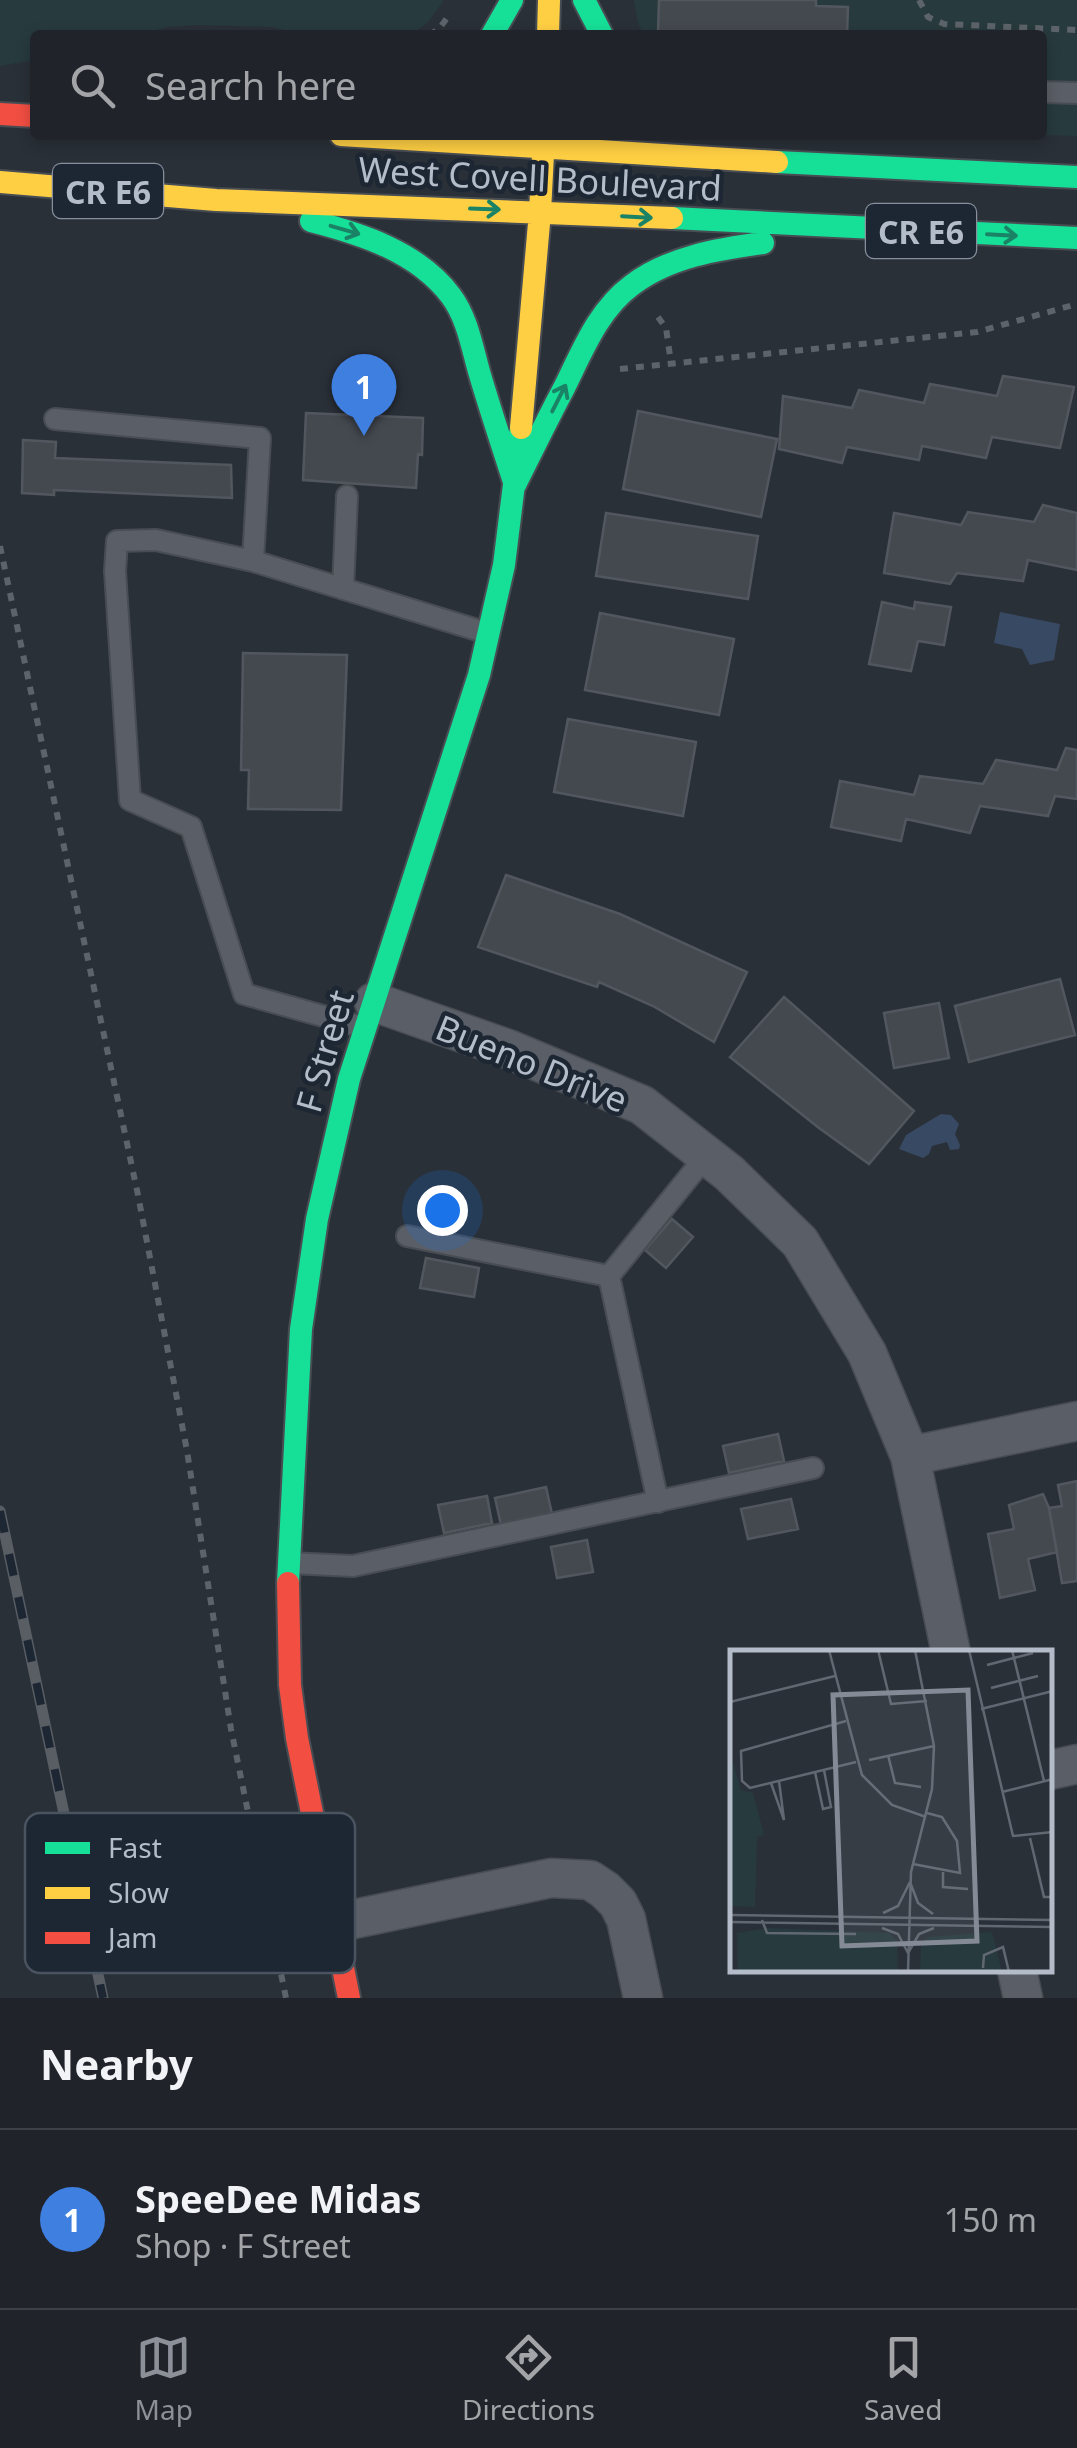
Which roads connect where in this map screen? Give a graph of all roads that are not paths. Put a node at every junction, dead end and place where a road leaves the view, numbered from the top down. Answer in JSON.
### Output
{"nodes":[{"id":1,"x":512,"y":0,"type":"edge"},
{"id":2,"x":549,"y":0,"type":"edge"},
{"id":3,"x":584,"y":0,"type":"edge"},
{"id":4,"x":495,"y":30,"type":"edge"},
{"id":5,"x":548,"y":30,"type":"edge"},
{"id":6,"x":599,"y":30,"type":"edge"},
{"id":7,"x":1047,"y":92,"type":"edge"},
{"id":8,"x":1077,"y":93,"type":"edge"},
{"id":9,"x":0,"y":114,"type":"edge"},
{"id":10,"x":30,"y":116,"type":"edge"},
{"id":11,"x":485,"y":140,"type":"edge"},
{"id":12,"x":797,"y":140,"type":"dead end"},
{"id":13,"x":543,"y":142,"type":"edge"},
{"id":14,"x":881,"y":167,"type":"junction"},
{"id":15,"x":1077,"y":177,"type":"edge"},
{"id":16,"x":0,"y":182,"type":"edge"},
{"id":17,"x":216,"y":200,"type":"junction"},
{"id":18,"x":540,"y":212,"type":"junction"},
{"id":19,"x":864,"y":229,"type":"junction"},
{"id":20,"x":1077,"y":238,"type":"edge"},
{"id":21,"x":54,"y":419,"type":"dead end"},
{"id":22,"x":515,"y":485,"type":"junction"},
{"id":23,"x":347,"y":496,"type":"dead end"},
{"id":24,"x":253,"y":561,"type":"junction"},
{"id":25,"x":343,"y":589,"type":"junction"},
{"id":26,"x":490,"y":633,"type":"junction"},
{"id":27,"x":370,"y":1015,"type":"junction"},
{"id":28,"x":706,"y":1156,"type":"junction"},
{"id":29,"x":407,"y":1236,"type":"dead end"},
{"id":30,"x":609,"y":1276,"type":"junction"},
{"id":31,"x":1077,"y":1421,"type":"edge"},
{"id":32,"x":910,"y":1456,"type":"junction"},
{"id":33,"x":813,"y":1468,"type":"dead end"},
{"id":34,"x":658,"y":1502,"type":"junction"},
{"id":35,"x":287,"y":1562,"type":"junction"},
{"id":36,"x":950,"y":1650,"type":"edge"},
{"id":37,"x":1077,"y":1764,"type":"edge"},
{"id":38,"x":1052,"y":1770,"type":"edge"},
{"id":39,"x":313,"y":1813,"type":"edge"},
{"id":40,"x":355,"y":1919,"type":"edge"},
{"id":41,"x":344,"y":1973,"type":"edge"},
{"id":42,"x":1018,"y":1973,"type":"edge"},
{"id":43,"x":348,"y":1998,"type":"edge"},
{"id":44,"x":643,"y":1998,"type":"edge"},
{"id":45,"x":1023,"y":1998,"type":"edge"}],
"edges":[{"from":1,"to":4,"type":"main road"},
{"from":2,"to":5,"type":"main road"},
{"from":3,"to":6,"type":"main road"},
{"from":7,"to":8,"type":"lane"},
{"from":9,"to":10,"type":"main road","number":"CR E6"},
{"from":11,"to":13,"type":"main road","name":"West Covell Boulevard","number":"CR E6"},
{"from":12,"to":14,"type":"main road"},
{"from":13,"to":14,"type":"main road","name":"West Covell Boulevard","number":"CR E6"},
{"from":13,"to":18,"type":"main road","name":"F Street"},
{"from":14,"to":15,"type":"main road","name":"West Covell Boulevard","number":"CR E6"},
{"from":16,"to":17,"type":"main road","name":"West Covell Boulevard","number":"CR E6"},
{"from":17,"to":18,"type":"main road","name":"West Covell Boulevard","number":"CR E6","one_way":true},
{"from":17,"to":22,"type":"main road","one_way":true},
{"from":18,"to":19,"type":"main road","name":"West Covell Boulevard","number":"CR E6","one_way":true},
{"from":18,"to":22,"type":"main road","name":"F Street"},
{"from":19,"to":20,"type":"main road","name":"West Covell Boulevard","number":"CR E6","one_way":true},
{"from":22,"to":19,"type":"main road","one_way":true},
{"from":21,"to":24,"type":"lane"},
{"from":22,"to":26,"type":"main road","name":"F Street"},
{"from":23,"to":25,"type":"lane"},
{"from":24,"to":25,"type":"lane"},
{"from":24,"to":27,"type":"lane"},
{"from":25,"to":26,"type":"lane"},
{"from":26,"to":27,"type":"main road","name":"F Street"},
{"from":27,"to":28,"type":"street","name":"Bueno Drive"},
{"from":27,"to":35,"type":"main road","name":"F Street"},
{"from":28,"to":30,"type":"lane"},
{"from":28,"to":32,"type":"street","name":"Bueno Drive"},
{"from":29,"to":30,"type":"lane"},
{"from":30,"to":34,"type":"lane"},
{"from":31,"to":32,"type":"street"},
{"from":32,"to":36,"type":"street","name":"Bueno Drive"},
{"from":33,"to":34,"type":"lane"},
{"from":34,"to":35,"type":"lane"},
{"from":35,"to":39,"type":"main road","name":"F Street"},
{"from":37,"to":38,"type":"street"},
{"from":40,"to":44,"type":"street"},
{"from":41,"to":43,"type":"main road","name":"F Street"},
{"from":42,"to":45,"type":"street"}]}
